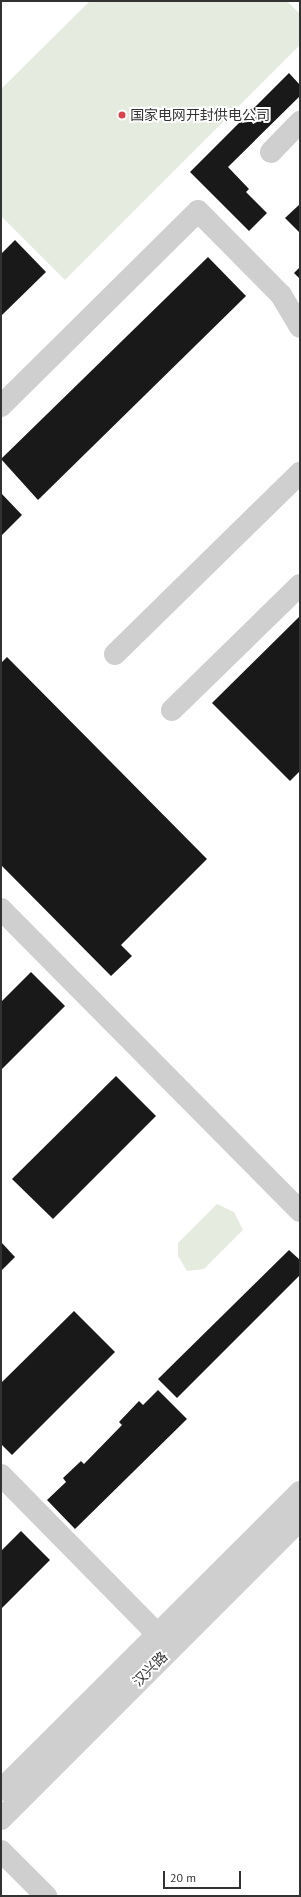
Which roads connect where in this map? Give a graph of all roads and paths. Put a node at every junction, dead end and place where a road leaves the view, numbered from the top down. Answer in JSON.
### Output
{"nodes":[{"id":1,"x":300,"y":122,"type":"edge"},
{"id":2,"x":271,"y":152,"type":"dead end"},
{"id":3,"x":300,"y":327,"type":"edge"},
{"id":4,"x":1,"y":406,"type":"edge"},
{"id":5,"x":300,"y":472,"type":"edge"},
{"id":6,"x":300,"y":585,"type":"edge"},
{"id":7,"x":115,"y":654,"type":"dead end"},
{"id":8,"x":172,"y":710,"type":"dead end"},
{"id":9,"x":1,"y":909,"type":"edge"},
{"id":10,"x":300,"y":1211,"type":"edge"},
{"id":11,"x":1,"y":1475,"type":"edge"},
{"id":12,"x":300,"y":1492,"type":"edge"},
{"id":13,"x":300,"y":1520,"type":"edge"},
{"id":14,"x":158,"y":1634,"type":"junction"},
{"id":15,"x":1,"y":1790,"type":"edge"},
{"id":16,"x":1,"y":1818,"type":"edge"},
{"id":17,"x":1,"y":1851,"type":"edge"},
{"id":18,"x":46,"y":1896,"type":"edge"}],
"edges":[{"from":1,"to":2,"type":"street"},
{"from":3,"to":4,"type":"street"},
{"from":5,"to":7,"type":"street"},
{"from":6,"to":8,"type":"street"},
{"from":9,"to":10,"type":"street"},
{"from":11,"to":14,"type":"street"},
{"from":12,"to":14,"type":"street","name":"汉兴路"},
{"from":13,"to":16,"type":"street","name":"汉兴路"},
{"from":14,"to":15,"type":"street","name":"汉兴路"},
{"from":17,"to":18,"type":"street"}]}
